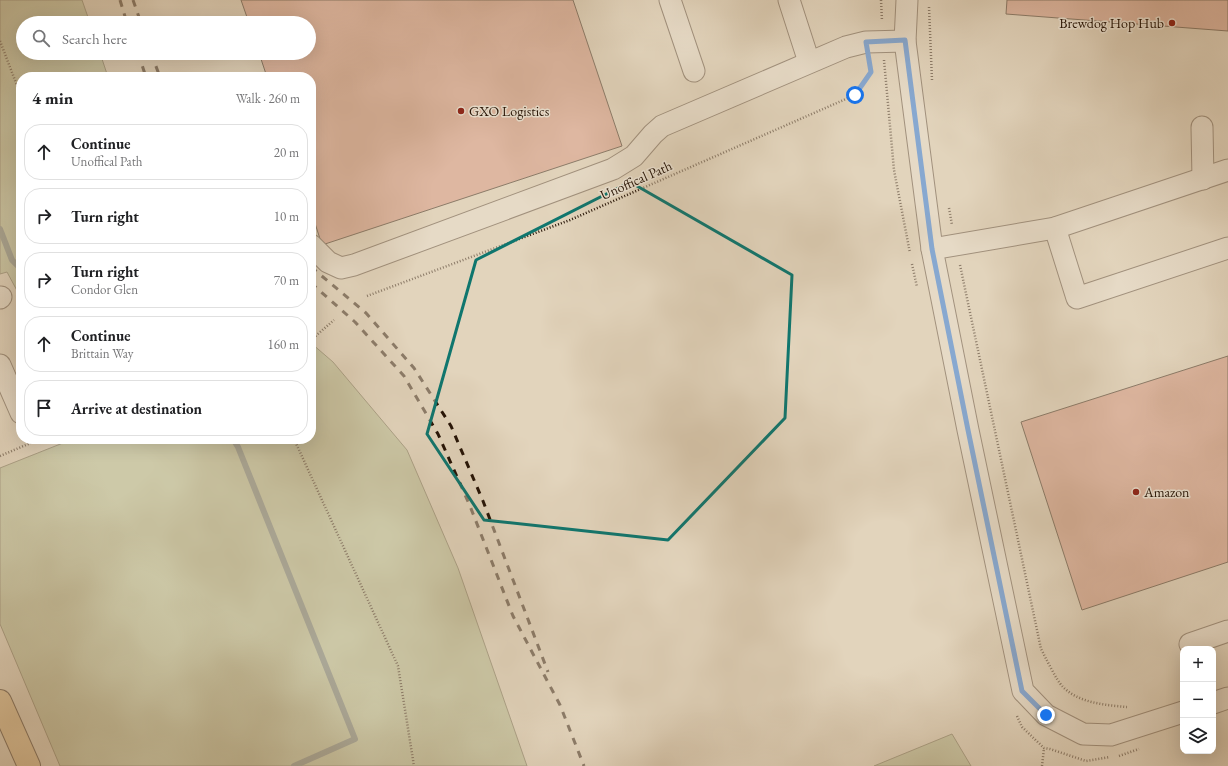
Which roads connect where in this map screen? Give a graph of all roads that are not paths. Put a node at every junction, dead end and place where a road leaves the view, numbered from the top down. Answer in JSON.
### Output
{"nodes":[{"id":1,"x":670,"y":0,"type":"edge"},
{"id":2,"x":789,"y":0,"type":"edge"},
{"id":3,"x":907,"y":0,"type":"edge"},
{"id":4,"x":905,"y":40,"type":"junction"},
{"id":5,"x":809,"y":62,"type":"junction"},
{"id":6,"x":694,"y":71,"type":"dead end"},
{"id":7,"x":1202,"y":127,"type":"dead end"},
{"id":8,"x":1228,"y":170,"type":"edge"},
{"id":9,"x":1204,"y":179,"type":"junction"},
{"id":10,"x":1055,"y":228,"type":"junction"},
{"id":11,"x":1228,"y":248,"type":"edge"},
{"id":12,"x":932,"y":249,"type":"junction"},
{"id":13,"x":316,"y":250,"type":"edge"},
{"id":14,"x":0,"y":365,"type":"edge"},
{"id":15,"x":16,"y":402,"type":"edge"},
{"id":16,"x":1228,"y":631,"type":"edge"},
{"id":17,"x":1190,"y":644,"type":"dead end"},
{"id":18,"x":1228,"y":698,"type":"edge"},
{"id":19,"x":0,"y":701,"type":"edge"},
{"id":20,"x":1216,"y":702,"type":"edge"},
{"id":21,"x":1180,"y":713,"type":"edge"},
{"id":22,"x":29,"y":766,"type":"edge"}],
"edges":[{"from":1,"to":6,"type":"street"},
{"from":2,"to":5,"type":"street"},
{"from":3,"to":4,"type":"street"},
{"from":4,"to":5,"type":"street"},
{"from":4,"to":12,"type":"street"},
{"from":5,"to":13,"type":"street"},
{"from":7,"to":9,"type":"street"},
{"from":8,"to":9,"type":"street"},
{"from":9,"to":10,"type":"street"},
{"from":10,"to":11,"type":"street"},
{"from":10,"to":12,"type":"street"},
{"from":12,"to":21,"type":"street"},
{"from":14,"to":15,"type":"street"},
{"from":16,"to":17,"type":"street"},
{"from":18,"to":20,"type":"street"},
{"from":19,"to":22,"type":"main road"}]}
